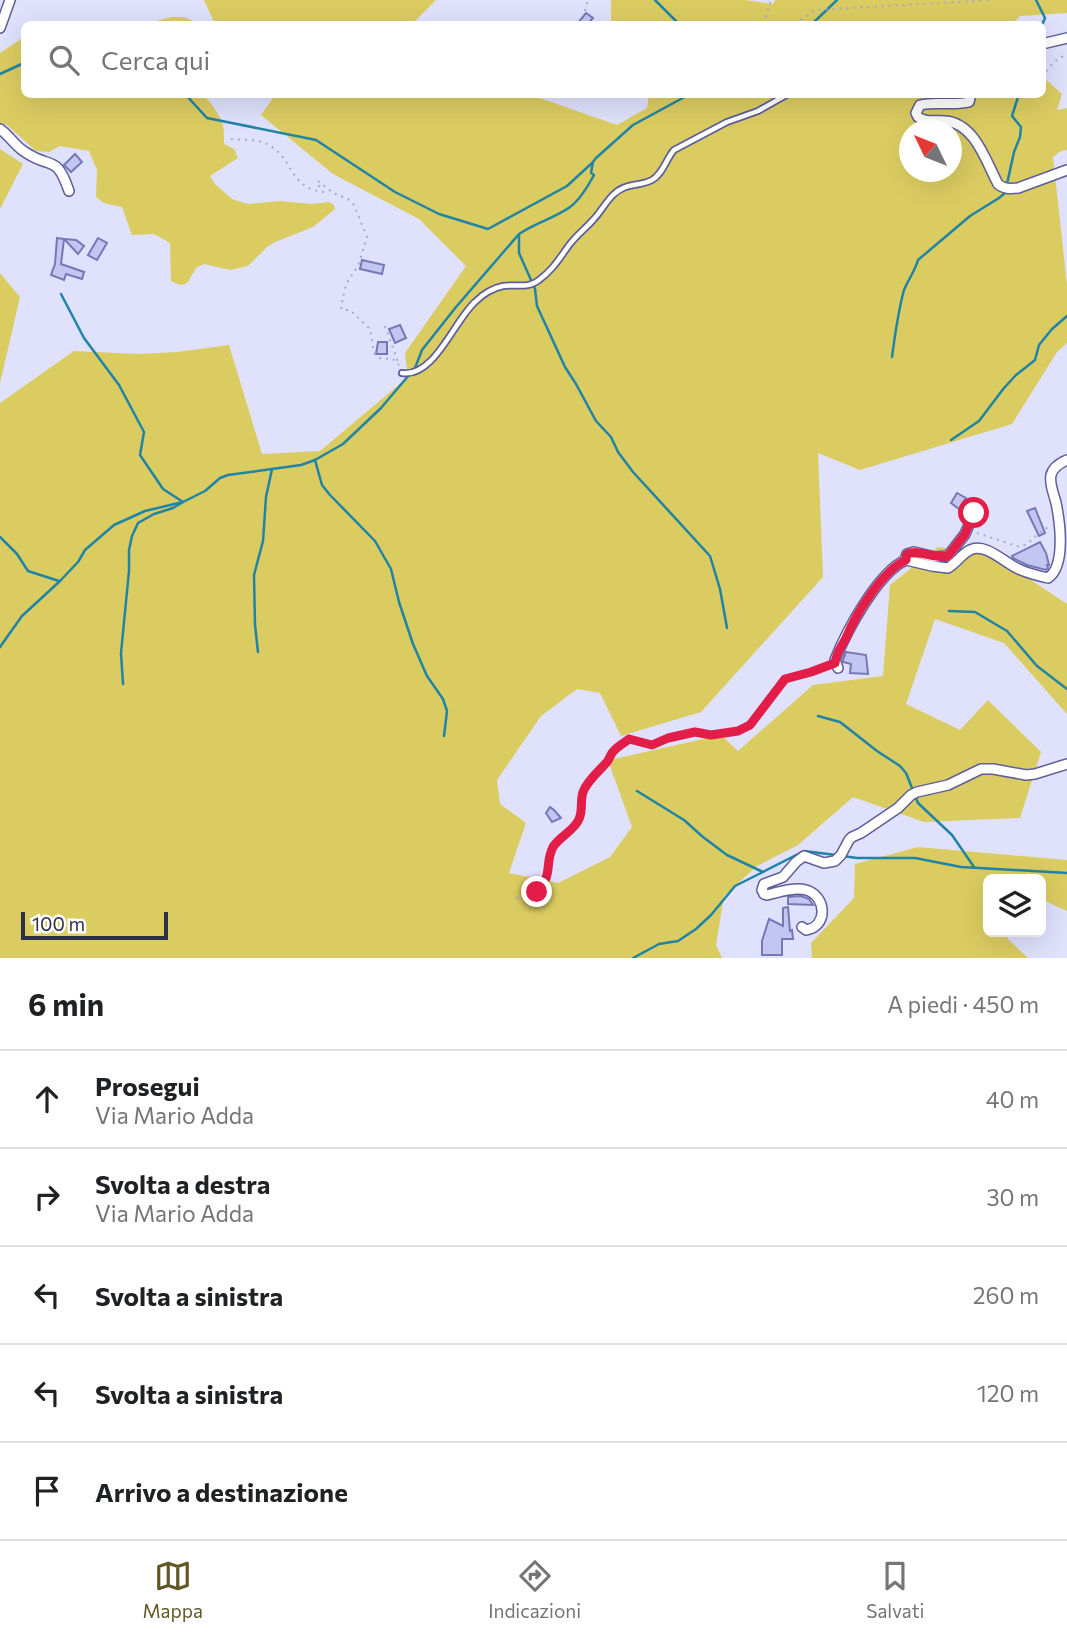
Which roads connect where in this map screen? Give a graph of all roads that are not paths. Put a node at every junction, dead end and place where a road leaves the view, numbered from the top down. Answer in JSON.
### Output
{"nodes":[{"id":1,"x":10,"y":0,"type":"edge"},
{"id":2,"x":0,"y":28,"type":"edge"},
{"id":3,"x":1067,"y":38,"type":"edge"},
{"id":4,"x":1046,"y":43,"type":"edge"},
{"id":5,"x":781,"y":98,"type":"edge"},
{"id":6,"x":970,"y":98,"type":"edge"},
{"id":7,"x":0,"y":129,"type":"edge"},
{"id":8,"x":1067,"y":170,"type":"edge"},
{"id":9,"x":69,"y":191,"type":"dead end"},
{"id":10,"x":402,"y":373,"type":"road end"},
{"id":11,"x":1067,"y":460,"type":"edge"},
{"id":12,"x":974,"y":513,"type":"dead end"},
{"id":13,"x":906,"y":560,"type":"junction"},
{"id":14,"x":837,"y":665,"type":"road end"},
{"id":15,"x":1067,"y":764,"type":"edge"},
{"id":16,"x":802,"y":927,"type":"dead end"}],
"edges":[{"from":1,"to":2,"type":"street"},
{"from":3,"to":4,"type":"street"},
{"from":5,"to":10,"type":"lane"},
{"from":6,"to":8,"type":"street"},
{"from":7,"to":9,"type":"street"},
{"from":11,"to":13,"type":"street"},
{"from":12,"to":13,"type":"street"},
{"from":13,"to":14,"type":"street"},
{"from":15,"to":16,"type":"street"}]}
